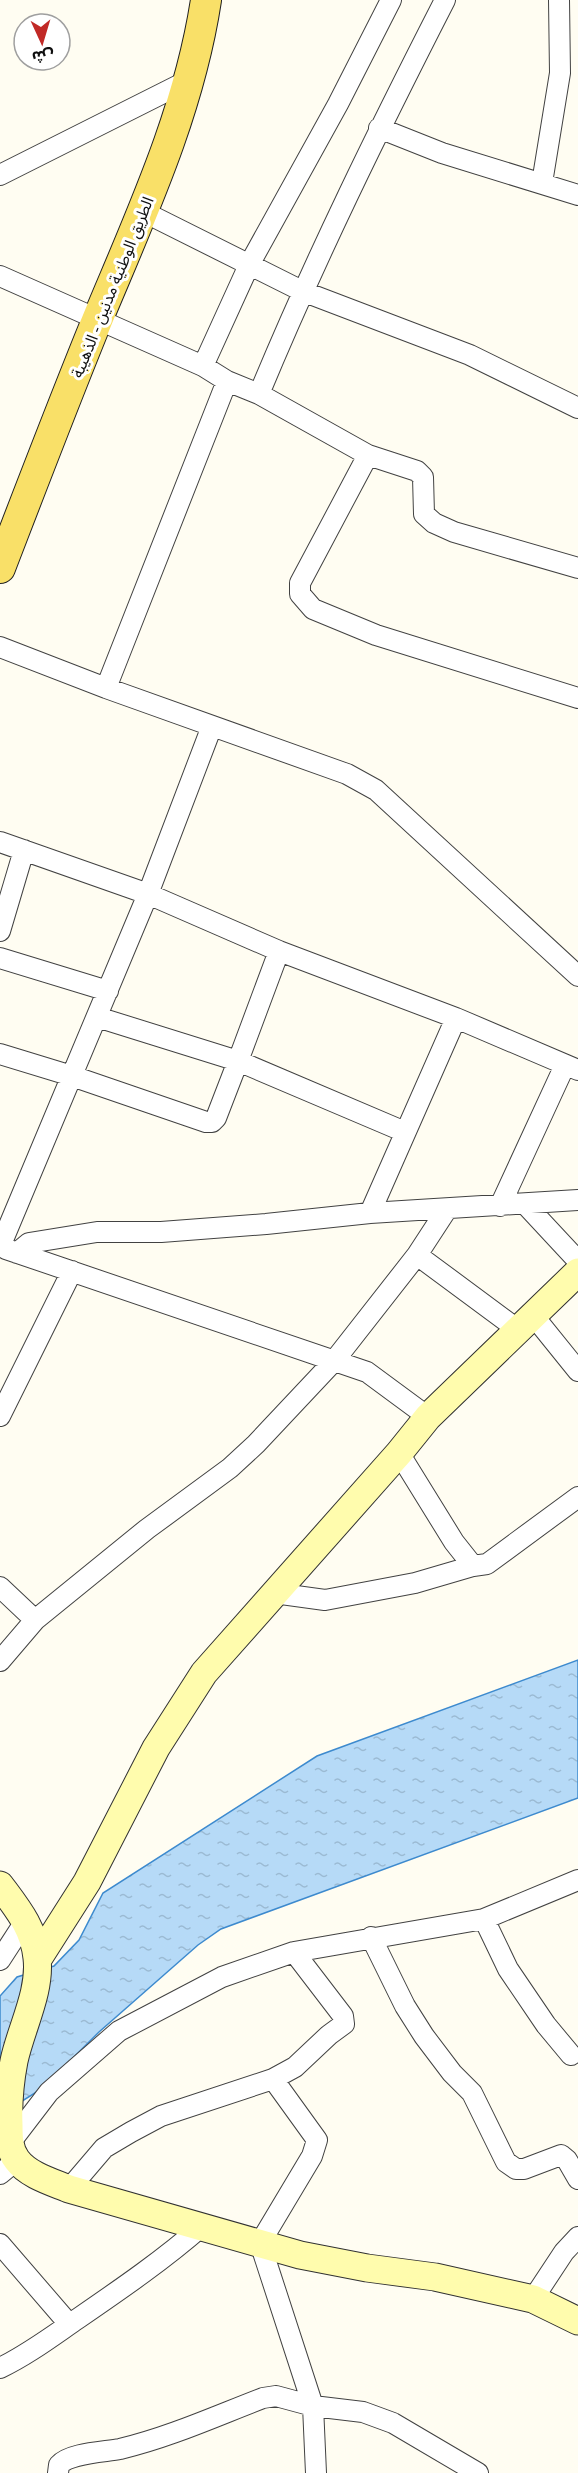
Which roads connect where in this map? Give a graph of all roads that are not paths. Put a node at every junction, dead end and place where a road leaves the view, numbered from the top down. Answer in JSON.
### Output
{"nodes":[{"id":1,"x":206,"y":0,"type":"edge"},
{"id":2,"x":391,"y":0,"type":"edge"},
{"id":3,"x":446,"y":0,"type":"edge"},
{"id":4,"x":559,"y":0,"type":"edge"},
{"id":5,"x":190,"y":79,"type":"junction"},
{"id":6,"x":379,"y":129,"type":"junction"},
{"id":7,"x":0,"y":175,"type":"edge"},
{"id":8,"x":542,"y":183,"type":"junction"},
{"id":9,"x":578,"y":195,"type":"edge"},
{"id":10,"x":144,"y":212,"type":"junction"},
{"id":11,"x":249,"y":265,"type":"junction"},
{"id":12,"x":0,"y":276,"type":"edge"},
{"id":13,"x":302,"y":291,"type":"junction"},
{"id":14,"x":98,"y":318,"type":"junction"},
{"id":15,"x":203,"y":366,"type":"junction"},
{"id":16,"x":227,"y":381,"type":"junction"},
{"id":17,"x":259,"y":393,"type":"junction"},
{"id":18,"x":578,"y":408,"type":"edge"},
{"id":19,"x":369,"y":455,"type":"junction"},
{"id":20,"x":0,"y":568,"type":"edge"},
{"id":21,"x":578,"y":568,"type":"edge"},
{"id":22,"x":0,"y":647,"type":"edge"},
{"id":23,"x":106,"y":688,"type":"junction"},
{"id":24,"x":578,"y":698,"type":"edge"},
{"id":25,"x":212,"y":726,"type":"junction"},
{"id":26,"x":0,"y":842,"type":"edge"},
{"id":27,"x":24,"y":850,"type":"junction"},
{"id":28,"x":148,"y":894,"type":"junction"},
{"id":29,"x":0,"y":931,"type":"edge"},
{"id":30,"x":279,"y":951,"type":"junction"},
{"id":31,"x":0,"y":958,"type":"edge"},
{"id":32,"x":578,"y":975,"type":"edge"},
{"id":33,"x":108,"y":991,"type":"junction"},
{"id":34,"x":97,"y":1017,"type":"junction"},
{"id":35,"x":456,"y":1018,"type":"junction"},
{"id":36,"x":0,"y":1054,"type":"edge"},
{"id":37,"x":238,"y":1061,"type":"junction"},
{"id":38,"x":572,"y":1067,"type":"edge"},
{"id":39,"x":72,"y":1076,"type":"junction"},
{"id":40,"x":405,"y":1132,"type":"junction"},
{"id":41,"x":578,"y":1200,"type":"edge"},
{"id":42,"x":525,"y":1204,"type":"junction"},
{"id":43,"x":500,"y":1206,"type":"junction"},
{"id":44,"x":447,"y":1209,"type":"junction"},
{"id":45,"x":370,"y":1213,"type":"junction"},
{"id":46,"x":6,"y":1249,"type":"edge"},
{"id":47,"x":417,"y":1256,"type":"junction"},
{"id":48,"x":578,"y":1261,"type":"edge"},
{"id":49,"x":72,"y":1271,"type":"junction"},
{"id":50,"x":578,"y":1272,"type":"edge"},
{"id":51,"x":525,"y":1322,"type":"junction"},
{"id":52,"x":334,"y":1361,"type":"junction"},
{"id":53,"x":578,"y":1371,"type":"edge"},
{"id":54,"x":0,"y":1416,"type":"edge"},
{"id":55,"x":428,"y":1417,"type":"junction"},
{"id":56,"x":399,"y":1453,"type":"junction"},
{"id":57,"x":578,"y":1497,"type":"edge"},
{"id":58,"x":473,"y":1566,"type":"junction"},
{"id":59,"x":0,"y":1587,"type":"edge"},
{"id":60,"x":274,"y":1593,"type":"junction"},
{"id":61,"x":35,"y":1620,"type":"junction"},
{"id":62,"x":0,"y":1661,"type":"edge"},
{"id":63,"x":578,"y":1880,"type":"edge"},
{"id":64,"x":0,"y":1885,"type":"edge"},
{"id":65,"x":483,"y":1919,"type":"junction"},
{"id":66,"x":26,"y":1920,"type":"junction"},
{"id":67,"x":371,"y":1937,"type":"junction"},
{"id":68,"x":294,"y":1952,"type":"junction"},
{"id":69,"x":38,"y":1959,"type":"junction"},
{"id":70,"x":0,"y":1960,"type":"edge"},
{"id":71,"x":571,"y":2055,"type":"dead end"},
{"id":72,"x":273,"y":2079,"type":"junction"},
{"id":73,"x":9,"y":2159,"type":"edge"},
{"id":74,"x":578,"y":2179,"type":"edge"},
{"id":75,"x":69,"y":2189,"type":"junction"},
{"id":76,"x":202,"y":2226,"type":"junction"},
{"id":77,"x":578,"y":2238,"type":"edge"},
{"id":78,"x":260,"y":2243,"type":"junction"},
{"id":79,"x":0,"y":2244,"type":"edge"},
{"id":80,"x":533,"y":2299,"type":"junction"},
{"id":81,"x":578,"y":2321,"type":"edge"},
{"id":82,"x":69,"y":2324,"type":"junction"},
{"id":83,"x":0,"y":2368,"type":"edge"},
{"id":84,"x":313,"y":2406,"type":"junction"},
{"id":85,"x":58,"y":2473,"type":"edge"},
{"id":86,"x":316,"y":2473,"type":"edge"},
{"id":87,"x":478,"y":2473,"type":"edge"}],
"edges":[{"from":1,"to":5,"type":"main road","name":"الطريق الوطنية مدنين - الذهيبة"},
{"from":2,"to":11,"type":"street"},
{"from":3,"to":6,"type":"street"},
{"from":4,"to":8,"type":"street"},
{"from":5,"to":7,"type":"street"},
{"from":5,"to":10,"type":"main road","name":"الطريق الوطنية مدنين - الذهيبة"},
{"from":6,"to":8,"type":"street"},
{"from":6,"to":13,"type":"street"},
{"from":8,"to":9,"type":"street"},
{"from":10,"to":11,"type":"street"},
{"from":10,"to":14,"type":"main road","name":"الطريق الوطنية مدنين - الذهيبة"},
{"from":11,"to":13,"type":"street"},
{"from":11,"to":15,"type":"street"},
{"from":12,"to":14,"type":"street"},
{"from":13,"to":17,"type":"street"},
{"from":13,"to":18,"type":"street"},
{"from":14,"to":15,"type":"street"},
{"from":14,"to":20,"type":"main road","name":"الطريق الوطنية مدنين - الذهيبة"},
{"from":15,"to":16,"type":"street"},
{"from":16,"to":17,"type":"street"},
{"from":16,"to":23,"type":"street"},
{"from":17,"to":19,"type":"street"},
{"from":19,"to":21,"type":"street"},
{"from":19,"to":24,"type":"street"},
{"from":22,"to":23,"type":"street"},
{"from":23,"to":25,"type":"street"},
{"from":25,"to":28,"type":"street"},
{"from":25,"to":32,"type":"street"},
{"from":26,"to":27,"type":"street"},
{"from":27,"to":28,"type":"street"},
{"from":27,"to":29,"type":"street"},
{"from":28,"to":30,"type":"street"},
{"from":28,"to":33,"type":"street"},
{"from":30,"to":35,"type":"street"},
{"from":30,"to":37,"type":"street"},
{"from":31,"to":33,"type":"street"},
{"from":33,"to":34,"type":"street"},
{"from":34,"to":37,"type":"street"},
{"from":34,"to":39,"type":"street"},
{"from":35,"to":38,"type":"street"},
{"from":35,"to":40,"type":"street"},
{"from":36,"to":39,"type":"street"},
{"from":37,"to":39,"type":"street"},
{"from":37,"to":40,"type":"street"},
{"from":38,"to":43,"type":"street"},
{"from":39,"to":46,"type":"street"},
{"from":40,"to":45,"type":"street"},
{"from":41,"to":42,"type":"street"},
{"from":42,"to":43,"type":"street"},
{"from":42,"to":48,"type":"street"},
{"from":43,"to":44,"type":"street"},
{"from":44,"to":45,"type":"street"},
{"from":44,"to":47,"type":"street"},
{"from":45,"to":46,"type":"street"},
{"from":46,"to":49,"type":"street"},
{"from":47,"to":51,"type":"street"},
{"from":47,"to":52,"type":"street"},
{"from":49,"to":52,"type":"street"},
{"from":49,"to":54,"type":"street"},
{"from":50,"to":51,"type":"street"},
{"from":51,"to":53,"type":"street"},
{"from":51,"to":55,"type":"street"},
{"from":52,"to":55,"type":"street"},
{"from":52,"to":61,"type":"street"},
{"from":55,"to":56,"type":"street"},
{"from":56,"to":58,"type":"street"},
{"from":56,"to":60,"type":"street"},
{"from":57,"to":58,"type":"street"},
{"from":58,"to":60,"type":"street"},
{"from":59,"to":61,"type":"street"},
{"from":60,"to":69,"type":"street"},
{"from":61,"to":62,"type":"street"},
{"from":63,"to":65,"type":"street"},
{"from":64,"to":66,"type":"street"},
{"from":65,"to":67,"type":"street"},
{"from":65,"to":71,"type":"street"},
{"from":66,"to":69,"type":"street"},
{"from":66,"to":70,"type":"street"},
{"from":67,"to":68,"type":"street"},
{"from":67,"to":74,"type":"street"},
{"from":68,"to":72,"type":"street"},
{"from":68,"to":73,"type":"street"},
{"from":69,"to":73,"type":"street"},
{"from":72,"to":75,"type":"street"},
{"from":72,"to":78,"type":"street"},
{"from":73,"to":75,"type":"street"},
{"from":75,"to":76,"type":"street"},
{"from":76,"to":78,"type":"street"},
{"from":76,"to":82,"type":"street"},
{"from":77,"to":80,"type":"street"},
{"from":78,"to":80,"type":"street"},
{"from":78,"to":84,"type":"street"},
{"from":79,"to":82,"type":"street"},
{"from":80,"to":81,"type":"street"},
{"from":82,"to":83,"type":"street"},
{"from":84,"to":85,"type":"street"},
{"from":84,"to":86,"type":"street"},
{"from":84,"to":87,"type":"street"}]}
